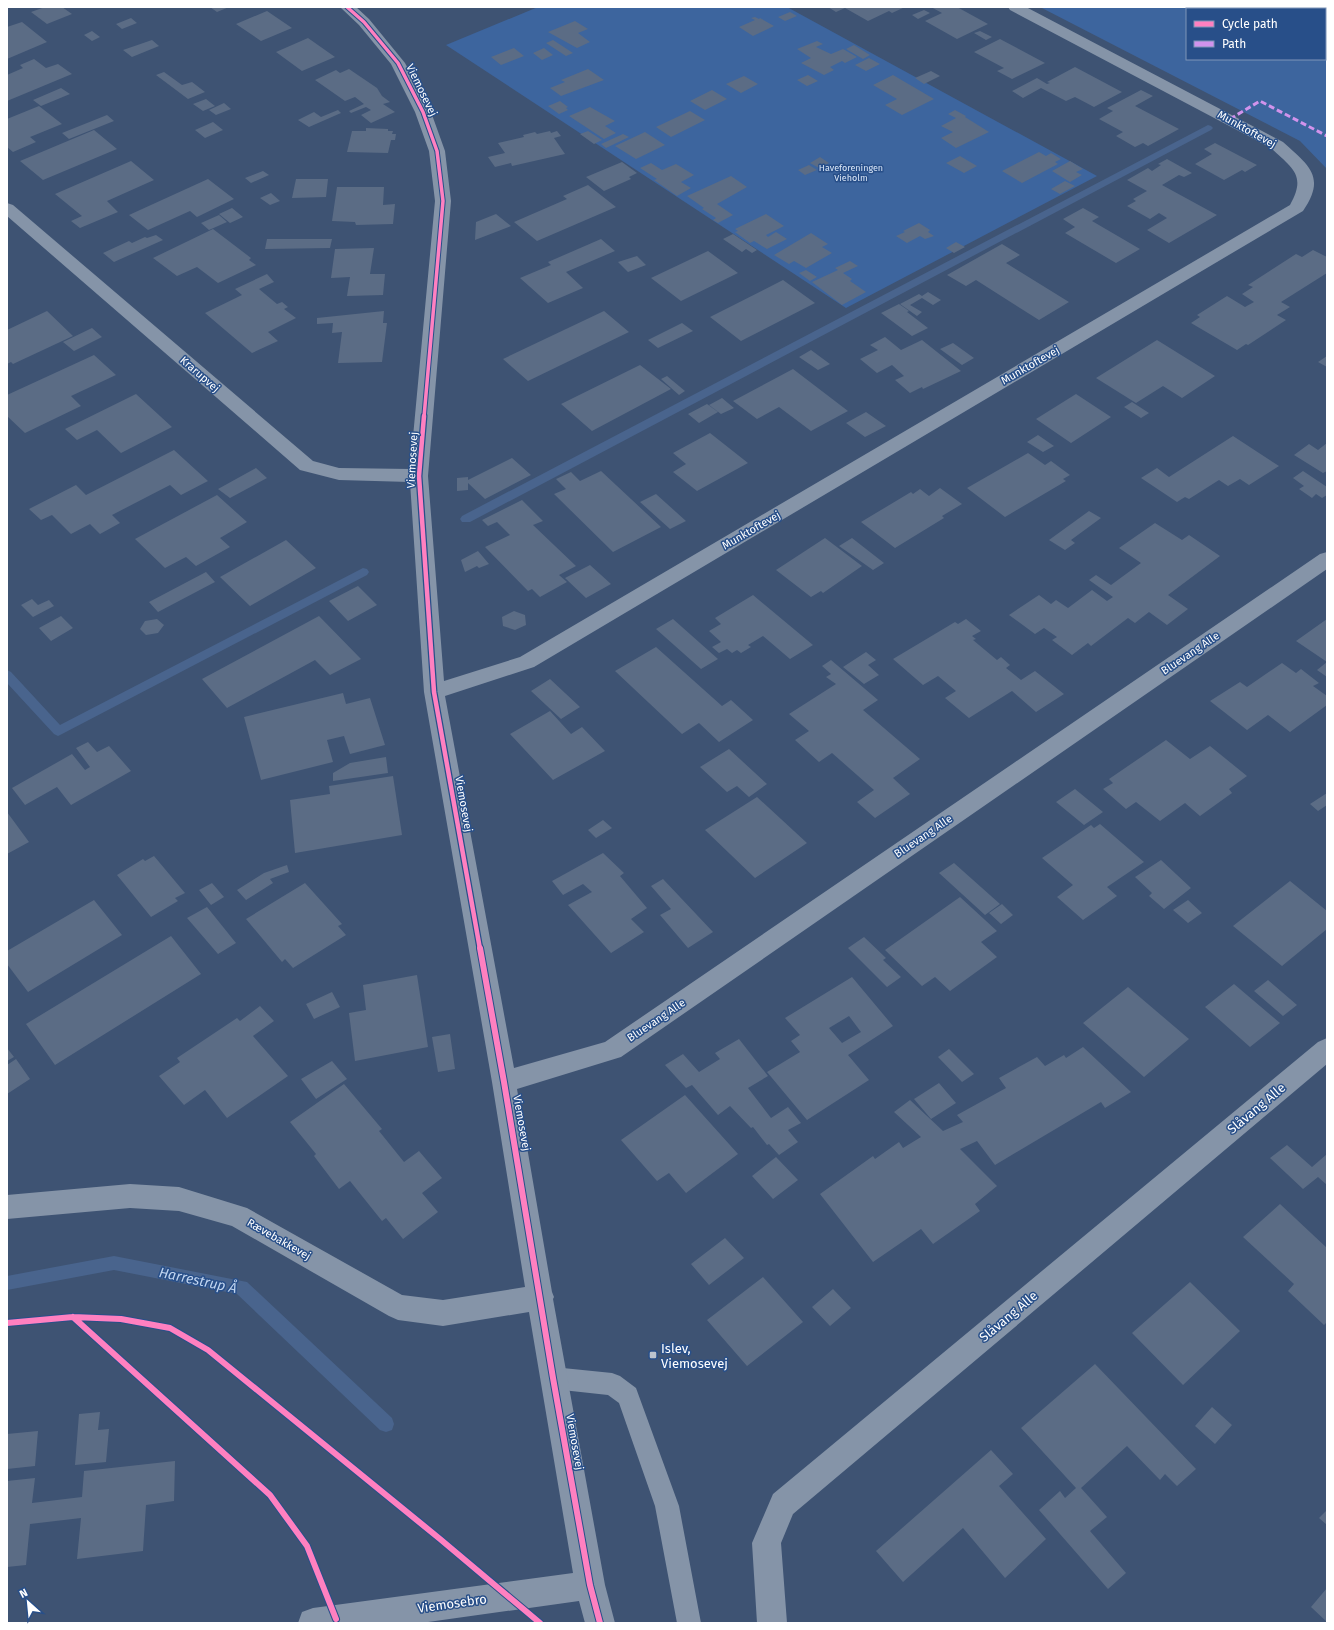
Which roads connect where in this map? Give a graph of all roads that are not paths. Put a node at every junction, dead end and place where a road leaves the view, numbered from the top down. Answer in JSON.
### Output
{"nodes":[{"id":1,"x":347,"y":7,"type":"edge"},
{"id":2,"x":1015,"y":7,"type":"edge"},
{"id":3,"x":7,"y":208,"type":"edge"},
{"id":4,"x":419,"y":476,"type":"junction"},
{"id":5,"x":1327,"y":559,"type":"edge"},
{"id":6,"x":434,"y":692,"type":"junction"},
{"id":7,"x":1327,"y":1049,"type":"edge"},
{"id":8,"x":504,"y":1082,"type":"junction"},
{"id":9,"x":7,"y":1206,"type":"edge"},
{"id":10,"x":541,"y":1297,"type":"junction"},
{"id":11,"x":553,"y":1378,"type":"junction"},
{"id":12,"x":590,"y":1585,"type":"junction"},
{"id":13,"x":313,"y":1623,"type":"edge"},
{"id":14,"x":600,"y":1623,"type":"edge"},
{"id":15,"x":689,"y":1623,"type":"edge"},
{"id":16,"x":772,"y":1623,"type":"edge"}],
"edges":[{"from":1,"to":4,"type":"street","name":"Viemosevej"},
{"from":2,"to":6,"type":"street","name":"Munktoftevej"},
{"from":3,"to":4,"type":"street","name":"Krarupvej"},
{"from":4,"to":6,"type":"street","name":"Viemosevej"},
{"from":5,"to":8,"type":"street","name":"Bluevang Alle"},
{"from":6,"to":8,"type":"street","name":"Viemosevej"},
{"from":7,"to":16,"type":"street","name":"Slåvang Alle"},
{"from":8,"to":10,"type":"street","name":"Viemosevej"},
{"from":9,"to":10,"type":"street","name":"Rævebakkevej"},
{"from":10,"to":11,"type":"street","name":"Viemosevej"},
{"from":11,"to":12,"type":"street","name":"Viemosevej"},
{"from":11,"to":15,"type":"lane"},
{"from":12,"to":13,"type":"street","name":"Viemosebro"},
{"from":12,"to":14,"type":"street","name":"Viemosevej"}]}
